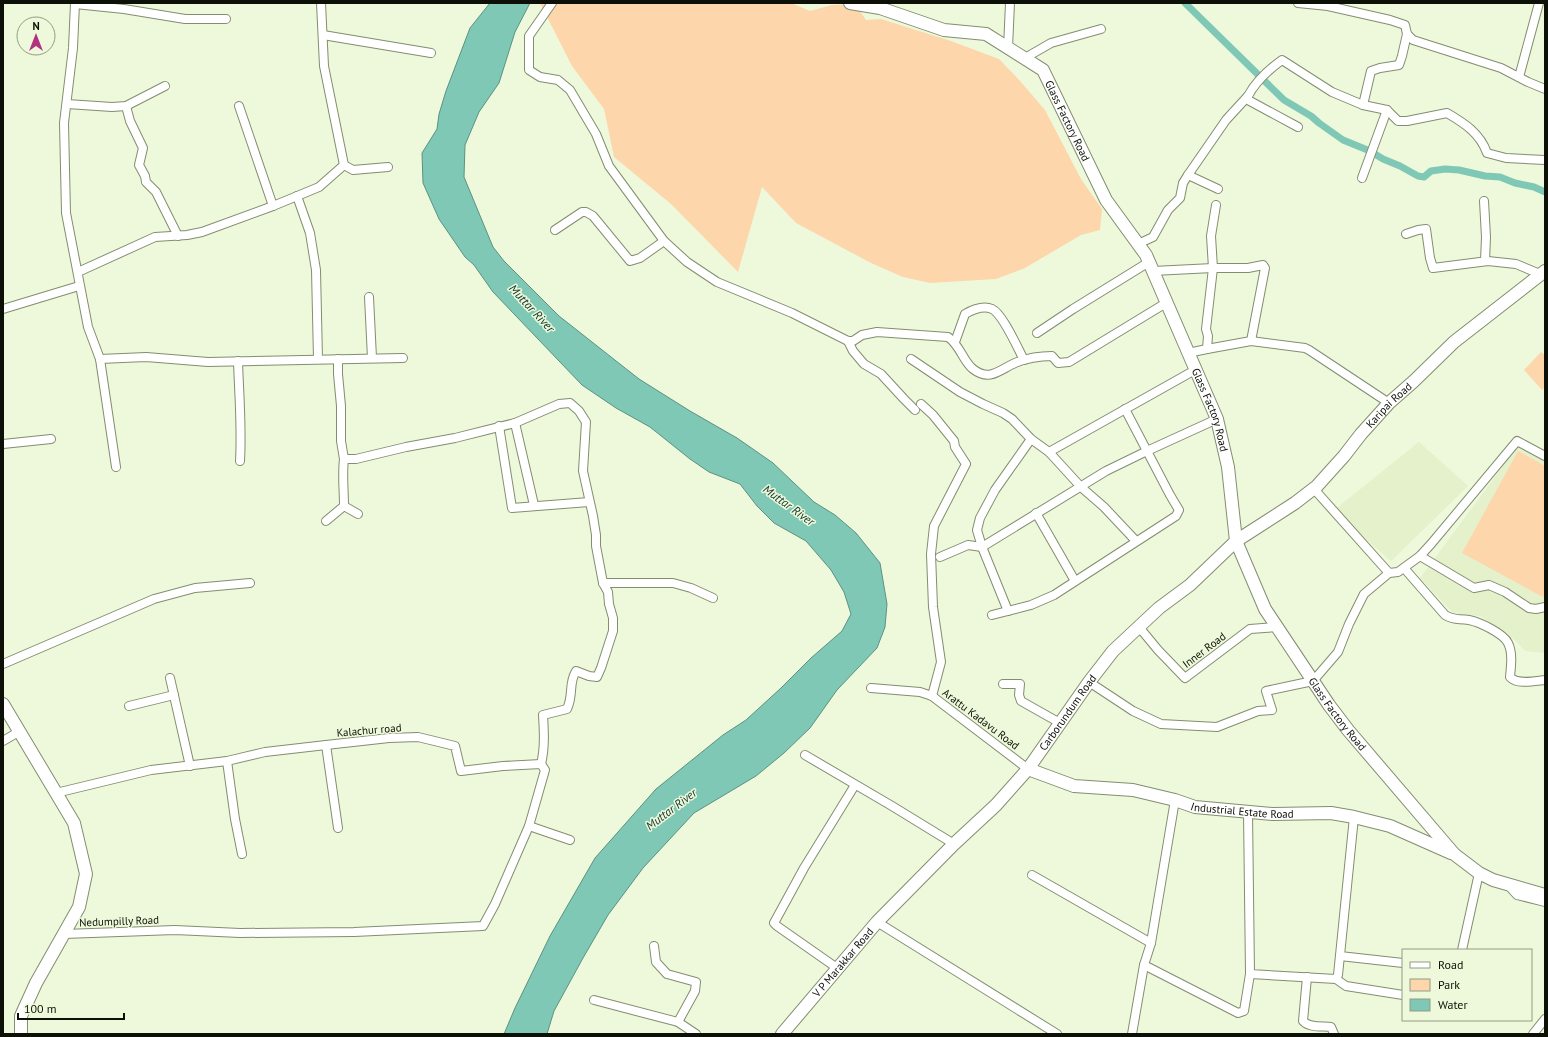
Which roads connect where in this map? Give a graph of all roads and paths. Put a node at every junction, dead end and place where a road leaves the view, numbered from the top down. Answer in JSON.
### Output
{"nodes":[{"id":1,"x":321,"y":3,"type":"edge"},
{"id":2,"x":552,"y":3,"type":"edge"},
{"id":3,"x":850,"y":3,"type":"edge"},
{"id":4,"x":1010,"y":3,"type":"edge"},
{"id":5,"x":1298,"y":3,"type":"edge"},
{"id":6,"x":1539,"y":3,"type":"edge"},
{"id":7,"x":75,"y":4,"type":"edge"},
{"id":8,"x":226,"y":19,"type":"dead end"},
{"id":9,"x":1101,"y":29,"type":"dead end"},
{"id":10,"x":1407,"y":34,"type":"junction"},
{"id":11,"x":323,"y":35,"type":"junction"},
{"id":12,"x":1008,"y":48,"type":"junction"},
{"id":13,"x":431,"y":53,"type":"dead end"},
{"id":14,"x":1025,"y":58,"type":"junction"},
{"id":15,"x":1519,"y":77,"type":"junction"},
{"id":16,"x":165,"y":86,"type":"dead end"},
{"id":17,"x":1545,"y":89,"type":"edge"},
{"id":18,"x":1248,"y":96,"type":"junction"},
{"id":19,"x":67,"y":104,"type":"junction"},
{"id":20,"x":1364,"y":105,"type":"junction"},
{"id":21,"x":126,"y":106,"type":"junction"},
{"id":22,"x":239,"y":106,"type":"dead end"},
{"id":23,"x":1387,"y":110,"type":"junction"},
{"id":24,"x":1298,"y":127,"type":"dead end"},
{"id":25,"x":1545,"y":160,"type":"edge"},
{"id":26,"x":344,"y":165,"type":"junction"},
{"id":27,"x":388,"y":167,"type":"dead end"},
{"id":28,"x":1188,"y":175,"type":"junction"},
{"id":29,"x":1362,"y":178,"type":"dead end"},
{"id":30,"x":1218,"y":190,"type":"dead end"},
{"id":31,"x":297,"y":196,"type":"junction"},
{"id":32,"x":1484,"y":201,"type":"dead end"},
{"id":33,"x":1216,"y":205,"type":"dead end"},
{"id":34,"x":273,"y":206,"type":"junction"},
{"id":35,"x":555,"y":230,"type":"dead end"},
{"id":36,"x":1406,"y":234,"type":"dead end"},
{"id":37,"x":178,"y":236,"type":"junction"},
{"id":38,"x":664,"y":241,"type":"junction"},
{"id":39,"x":1138,"y":244,"type":"junction"},
{"id":40,"x":1485,"y":261,"type":"junction"},
{"id":41,"x":1151,"y":266,"type":"junction"},
{"id":42,"x":1212,"y":268,"type":"junction"},
{"id":43,"x":78,"y":272,"type":"junction"},
{"id":44,"x":1542,"y":273,"type":"edge"},
{"id":45,"x":79,"y":286,"type":"junction"},
{"id":46,"x":369,"y":297,"type":"dead end"},
{"id":47,"x":1166,"y":303,"type":"junction"},
{"id":48,"x":3,"y":309,"type":"edge"},
{"id":49,"x":1037,"y":333,"type":"dead end"},
{"id":50,"x":848,"y":341,"type":"junction"},
{"id":51,"x":1251,"y":341,"type":"junction"},
{"id":52,"x":955,"y":342,"type":"junction"},
{"id":53,"x":1207,"y":349,"type":"junction"},
{"id":54,"x":1188,"y":353,"type":"junction"},
{"id":55,"x":372,"y":358,"type":"junction"},
{"id":56,"x":403,"y":358,"type":"dead end"},
{"id":57,"x":100,"y":359,"type":"junction"},
{"id":58,"x":338,"y":359,"type":"junction"},
{"id":59,"x":912,"y":359,"type":"dead end"},
{"id":60,"x":318,"y":360,"type":"junction"},
{"id":61,"x":1024,"y":360,"type":"junction"},
{"id":62,"x":238,"y":361,"type":"junction"},
{"id":63,"x":1195,"y":370,"type":"junction"},
{"id":64,"x":1389,"y":403,"type":"junction"},
{"id":65,"x":1125,"y":409,"type":"junction"},
{"id":66,"x":1217,"y":419,"type":"junction"},
{"id":67,"x":514,"y":423,"type":"junction"},
{"id":68,"x":499,"y":426,"type":"junction"},
{"id":69,"x":51,"y":439,"type":"dead end"},
{"id":70,"x":1031,"y":439,"type":"junction"},
{"id":71,"x":3,"y":444,"type":"edge"},
{"id":72,"x":1147,"y":451,"type":"junction"},
{"id":73,"x":1049,"y":452,"type":"junction"},
{"id":74,"x":1545,"y":456,"type":"edge"},
{"id":75,"x":344,"y":459,"type":"junction"},
{"id":76,"x":240,"y":460,"type":"dead end"},
{"id":77,"x":116,"y":467,"type":"dead end"},
{"id":78,"x":1081,"y":487,"type":"junction"},
{"id":79,"x":1314,"y":489,"type":"junction"},
{"id":80,"x":589,"y":502,"type":"junction"},
{"id":81,"x":534,"y":505,"type":"junction"},
{"id":82,"x":344,"y":506,"type":"junction"},
{"id":83,"x":1036,"y":513,"type":"junction"},
{"id":84,"x":358,"y":514,"type":"dead end"},
{"id":85,"x":326,"y":521,"type":"dead end"},
{"id":86,"x":1236,"y":540,"type":"junction"},
{"id":87,"x":1136,"y":541,"type":"junction"},
{"id":88,"x":982,"y":547,"type":"junction"},
{"id":89,"x":1420,"y":556,"type":"junction"},
{"id":90,"x":940,"y":557,"type":"dead end"},
{"id":91,"x":1404,"y":568,"type":"junction"},
{"id":92,"x":1389,"y":573,"type":"junction"},
{"id":93,"x":1075,"y":581,"type":"junction"},
{"id":94,"x":250,"y":583,"type":"dead end"},
{"id":95,"x":603,"y":583,"type":"junction"},
{"id":96,"x":713,"y":598,"type":"dead end"},
{"id":97,"x":1545,"y":607,"type":"edge"},
{"id":98,"x":1008,"y":611,"type":"junction"},
{"id":99,"x":992,"y":616,"type":"dead end"},
{"id":100,"x":1139,"y":627,"type":"junction"},
{"id":101,"x":1277,"y":627,"type":"junction"},
{"id":102,"x":3,"y":664,"type":"edge"},
{"id":103,"x":170,"y":678,"type":"dead end"},
{"id":104,"x":1545,"y":680,"type":"edge"},
{"id":105,"x":1314,"y":681,"type":"junction"},
{"id":106,"x":1089,"y":682,"type":"junction"},
{"id":107,"x":1003,"y":684,"type":"dead end"},
{"id":108,"x":871,"y":688,"type":"dead end"},
{"id":109,"x":174,"y":695,"type":"junction"},
{"id":110,"x":932,"y":696,"type":"junction"},
{"id":111,"x":3,"y":704,"type":"edge"},
{"id":112,"x":129,"y":706,"type":"dead end"},
{"id":113,"x":1060,"y":723,"type":"junction"},
{"id":114,"x":20,"y":731,"type":"junction"},
{"id":115,"x":3,"y":741,"type":"edge"},
{"id":116,"x":326,"y":745,"type":"junction"},
{"id":117,"x":805,"y":755,"type":"dead end"},
{"id":118,"x":227,"y":761,"type":"junction"},
{"id":119,"x":541,"y":764,"type":"junction"},
{"id":120,"x":190,"y":766,"type":"junction"},
{"id":121,"x":1028,"y":769,"type":"junction"},
{"id":122,"x":855,"y":785,"type":"junction"},
{"id":123,"x":56,"y":793,"type":"junction"},
{"id":124,"x":1175,"y":800,"type":"junction"},
{"id":125,"x":1248,"y":812,"type":"junction"},
{"id":126,"x":1354,"y":817,"type":"junction"},
{"id":127,"x":529,"y":826,"type":"junction"},
{"id":128,"x":338,"y":828,"type":"dead end"},
{"id":129,"x":570,"y":840,"type":"dead end"},
{"id":130,"x":954,"y":844,"type":"junction"},
{"id":131,"x":242,"y":854,"type":"dead end"},
{"id":132,"x":1454,"y":854,"type":"junction"},
{"id":133,"x":1479,"y":873,"type":"junction"},
{"id":134,"x":1032,"y":875,"type":"dead end"},
{"id":135,"x":1511,"y":886,"type":"junction"},
{"id":136,"x":906,"y":893,"type":"joint"},
{"id":137,"x":1545,"y":895,"type":"edge"},
{"id":138,"x":1545,"y":902,"type":"edge"},
{"id":139,"x":877,"y":922,"type":"junction"},
{"id":140,"x":64,"y":934,"type":"junction"},
{"id":141,"x":1151,"y":943,"type":"junction"},
{"id":142,"x":654,"y":946,"type":"dead end"},
{"id":143,"x":1462,"y":949,"type":"edge"},
{"id":144,"x":1340,"y":956,"type":"junction"},
{"id":145,"x":1402,"y":963,"type":"edge"},
{"id":146,"x":1144,"y":965,"type":"junction"},
{"id":147,"x":837,"y":968,"type":"junction"},
{"id":148,"x":1250,"y":974,"type":"junction"},
{"id":149,"x":1307,"y":977,"type":"junction"},
{"id":150,"x":1336,"y":979,"type":"junction"},
{"id":151,"x":1402,"y":995,"type":"edge"},
{"id":152,"x":594,"y":1000,"type":"dead end"},
{"id":153,"x":1545,"y":1019,"type":"edge"},
{"id":154,"x":678,"y":1022,"type":"junction"},
{"id":155,"x":21,"y":1034,"type":"edge"},
{"id":156,"x":696,"y":1034,"type":"edge"},
{"id":157,"x":782,"y":1034,"type":"edge"},
{"id":158,"x":1057,"y":1034,"type":"edge"},
{"id":159,"x":1132,"y":1034,"type":"edge"},
{"id":160,"x":1334,"y":1034,"type":"edge"},
{"id":161,"x":1533,"y":1034,"type":"edge"}],
"edges":[{"from":1,"to":11,"type":"street"},
{"from":2,"to":38,"type":"street"},
{"from":3,"to":12,"type":"main road","name":"Glass Factory Road"},
{"from":4,"to":12,"type":"street"},
{"from":5,"to":10,"type":"street"},
{"from":6,"to":15,"type":"street"},
{"from":7,"to":8,"type":"street"},
{"from":7,"to":19,"type":"street"},
{"from":9,"to":14,"type":"street"},
{"from":10,"to":15,"type":"street"},
{"from":10,"to":20,"type":"street"},
{"from":11,"to":13,"type":"street"},
{"from":11,"to":26,"type":"street"},
{"from":12,"to":14,"type":"main road","name":"Glass Factory Road"},
{"from":14,"to":39,"type":"main road","name":"Glass Factory Road"},
{"from":15,"to":17,"type":"street"},
{"from":16,"to":21,"type":"street"},
{"from":18,"to":20,"type":"street"},
{"from":18,"to":24,"type":"street"},
{"from":18,"to":28,"type":"street"},
{"from":19,"to":21,"type":"street"},
{"from":19,"to":43,"type":"street"},
{"from":20,"to":23,"type":"street"},
{"from":21,"to":37,"type":"street"},
{"from":22,"to":34,"type":"street"},
{"from":23,"to":25,"type":"street"},
{"from":23,"to":29,"type":"street"},
{"from":26,"to":27,"type":"street"},
{"from":26,"to":31,"type":"street"},
{"from":28,"to":30,"type":"street"},
{"from":28,"to":39,"type":"street"},
{"from":31,"to":34,"type":"street"},
{"from":31,"to":60,"type":"street"},
{"from":32,"to":40,"type":"street"},
{"from":33,"to":42,"type":"street"},
{"from":34,"to":37,"type":"street"},
{"from":35,"to":38,"type":"street"},
{"from":36,"to":40,"type":"street"},
{"from":37,"to":43,"type":"street"},
{"from":38,"to":50,"type":"street"},
{"from":39,"to":41,"type":"main road","name":"Glass Factory Road"},
{"from":40,"to":44,"type":"street"},
{"from":41,"to":42,"type":"street"},
{"from":41,"to":47,"type":"main road","name":"Glass Factory Road"},
{"from":41,"to":49,"type":"street"},
{"from":42,"to":51,"type":"street"},
{"from":42,"to":53,"type":"street"},
{"from":43,"to":45,"type":"street"},
{"from":44,"to":64,"type":"main road","name":"Karipai Road"},
{"from":45,"to":48,"type":"street"},
{"from":45,"to":57,"type":"street"},
{"from":46,"to":55,"type":"street"},
{"from":47,"to":54,"type":"main road","name":"Glass Factory Road"},
{"from":47,"to":61,"type":"street"},
{"from":50,"to":52,"type":"street"},
{"from":50,"to":110,"type":"street"},
{"from":51,"to":53,"type":"street"},
{"from":51,"to":64,"type":"street"},
{"from":52,"to":61,"type":"street"},
{"from":52,"to":61,"type":"street"},
{"from":53,"to":54,"type":"street"},
{"from":54,"to":63,"type":"main road","name":"Glass Factory Road"},
{"from":55,"to":56,"type":"street"},
{"from":55,"to":58,"type":"street"},
{"from":57,"to":62,"type":"street"},
{"from":57,"to":77,"type":"street"},
{"from":58,"to":60,"type":"street"},
{"from":58,"to":75,"type":"street"},
{"from":59,"to":70,"type":"street"},
{"from":60,"to":62,"type":"street"},
{"from":62,"to":76,"type":"street"},
{"from":63,"to":65,"type":"street"},
{"from":63,"to":66,"type":"main road","name":"Glass Factory Road"},
{"from":64,"to":79,"type":"main road","name":"Karipai Road"},
{"from":65,"to":72,"type":"street"},
{"from":65,"to":73,"type":"street"},
{"from":66,"to":72,"type":"street"},
{"from":66,"to":86,"type":"main road","name":"Glass Factory Road"},
{"from":67,"to":68,"type":"street"},
{"from":67,"to":80,"type":"street"},
{"from":67,"to":81,"type":"street"},
{"from":68,"to":75,"type":"street"},
{"from":68,"to":81,"type":"street"},
{"from":69,"to":71,"type":"street"},
{"from":70,"to":73,"type":"street"},
{"from":70,"to":88,"type":"street"},
{"from":72,"to":78,"type":"street"},
{"from":72,"to":87,"type":"street"},
{"from":73,"to":78,"type":"street"},
{"from":74,"to":89,"type":"street"},
{"from":75,"to":82,"type":"street"},
{"from":78,"to":83,"type":"street"},
{"from":78,"to":87,"type":"street"},
{"from":79,"to":86,"type":"main road","name":"Karipai Road"},
{"from":79,"to":92,"type":"street"},
{"from":80,"to":81,"type":"street"},
{"from":80,"to":95,"type":"street"},
{"from":82,"to":84,"type":"street"},
{"from":82,"to":85,"type":"street"},
{"from":83,"to":88,"type":"street"},
{"from":83,"to":93,"type":"street"},
{"from":86,"to":100,"type":"main road","name":"Carborundum Road"},
{"from":86,"to":101,"type":"main road","name":"Glass Factory Road"},
{"from":87,"to":93,"type":"street"},
{"from":88,"to":90,"type":"street"},
{"from":88,"to":98,"type":"street"},
{"from":89,"to":91,"type":"street"},
{"from":89,"to":97,"type":"street"},
{"from":91,"to":92,"type":"street"},
{"from":91,"to":104,"type":"street"},
{"from":92,"to":105,"type":"street"},
{"from":93,"to":98,"type":"street"},
{"from":94,"to":102,"type":"street"},
{"from":95,"to":96,"type":"street"},
{"from":95,"to":119,"type":"street"},
{"from":98,"to":99,"type":"street"},
{"from":100,"to":101,"type":"street","name":"Inner Road"},
{"from":100,"to":106,"type":"main road","name":"Carborundum Road"},
{"from":101,"to":105,"type":"main road","name":"Glass Factory Road"},
{"from":103,"to":109,"type":"street"},
{"from":105,"to":106,"type":"street"},
{"from":105,"to":132,"type":"main road","name":"Glass Factory Road"},
{"from":106,"to":113,"type":"main road","name":"Carborundum Road"},
{"from":107,"to":113,"type":"street"},
{"from":108,"to":110,"type":"street","name":"Arattu Kadavu Road"},
{"from":109,"to":112,"type":"street"},
{"from":109,"to":120,"type":"street"},
{"from":110,"to":121,"type":"street","name":"Arattu Kadavu Road"},
{"from":111,"to":114,"type":"main road"},
{"from":113,"to":121,"type":"main road","name":"Carborundum Road"},
{"from":114,"to":115,"type":"street"},
{"from":114,"to":123,"type":"main road"},
{"from":116,"to":118,"type":"street","name":"Kalachur road"},
{"from":116,"to":119,"type":"street","name":"Kalachur road"},
{"from":116,"to":128,"type":"street"},
{"from":117,"to":122,"type":"street"},
{"from":118,"to":120,"type":"street","name":"Kalachur road"},
{"from":118,"to":131,"type":"street"},
{"from":119,"to":127,"type":"street"},
{"from":120,"to":123,"type":"street","name":"Kalachur road"},
{"from":121,"to":124,"type":"main road","name":"Industrial Estate Road"},
{"from":121,"to":130,"type":"main road","name":"Carborundum Road"},
{"from":122,"to":130,"type":"street"},
{"from":122,"to":147,"type":"street"},
{"from":123,"to":140,"type":"main road"},
{"from":124,"to":125,"type":"main road","name":"Industrial Estate Road"},
{"from":124,"to":141,"type":"street"},
{"from":125,"to":126,"type":"main road","name":"Industrial Estate Road"},
{"from":125,"to":148,"type":"street"},
{"from":126,"to":132,"type":"main road","name":"Industrial Estate Road"},
{"from":126,"to":144,"type":"street"},
{"from":127,"to":129,"type":"street"},
{"from":127,"to":140,"type":"street","name":"Nedumpilly Road"},
{"from":130,"to":136,"type":"main road","name":"Carborundum Road"},
{"from":132,"to":133,"type":"main road","name":"Glass Factory Road"},
{"from":133,"to":135,"type":"main road","name":"Glass Factory Road"},
{"from":133,"to":143,"type":"street"},
{"from":134,"to":141,"type":"street"},
{"from":135,"to":137,"type":"main road","name":"Glass Factory Road"},
{"from":135,"to":138,"type":"street"},
{"from":136,"to":139,"type":"main road","name":"V P Marakkar Road"},
{"from":139,"to":147,"type":"main road","name":"V P Marakkar Road"},
{"from":139,"to":158,"type":"street"},
{"from":140,"to":155,"type":"main road"},
{"from":141,"to":146,"type":"street"},
{"from":142,"to":154,"type":"street"},
{"from":144,"to":145,"type":"street"},
{"from":144,"to":150,"type":"street"},
{"from":146,"to":148,"type":"street"},
{"from":146,"to":159,"type":"street"},
{"from":147,"to":157,"type":"main road","name":"V P Marakkar Road"},
{"from":148,"to":149,"type":"street"},
{"from":149,"to":150,"type":"street"},
{"from":149,"to":160,"type":"street"},
{"from":150,"to":151,"type":"street"},
{"from":152,"to":154,"type":"street"},
{"from":153,"to":161,"type":"street"},
{"from":154,"to":156,"type":"street"}]}
